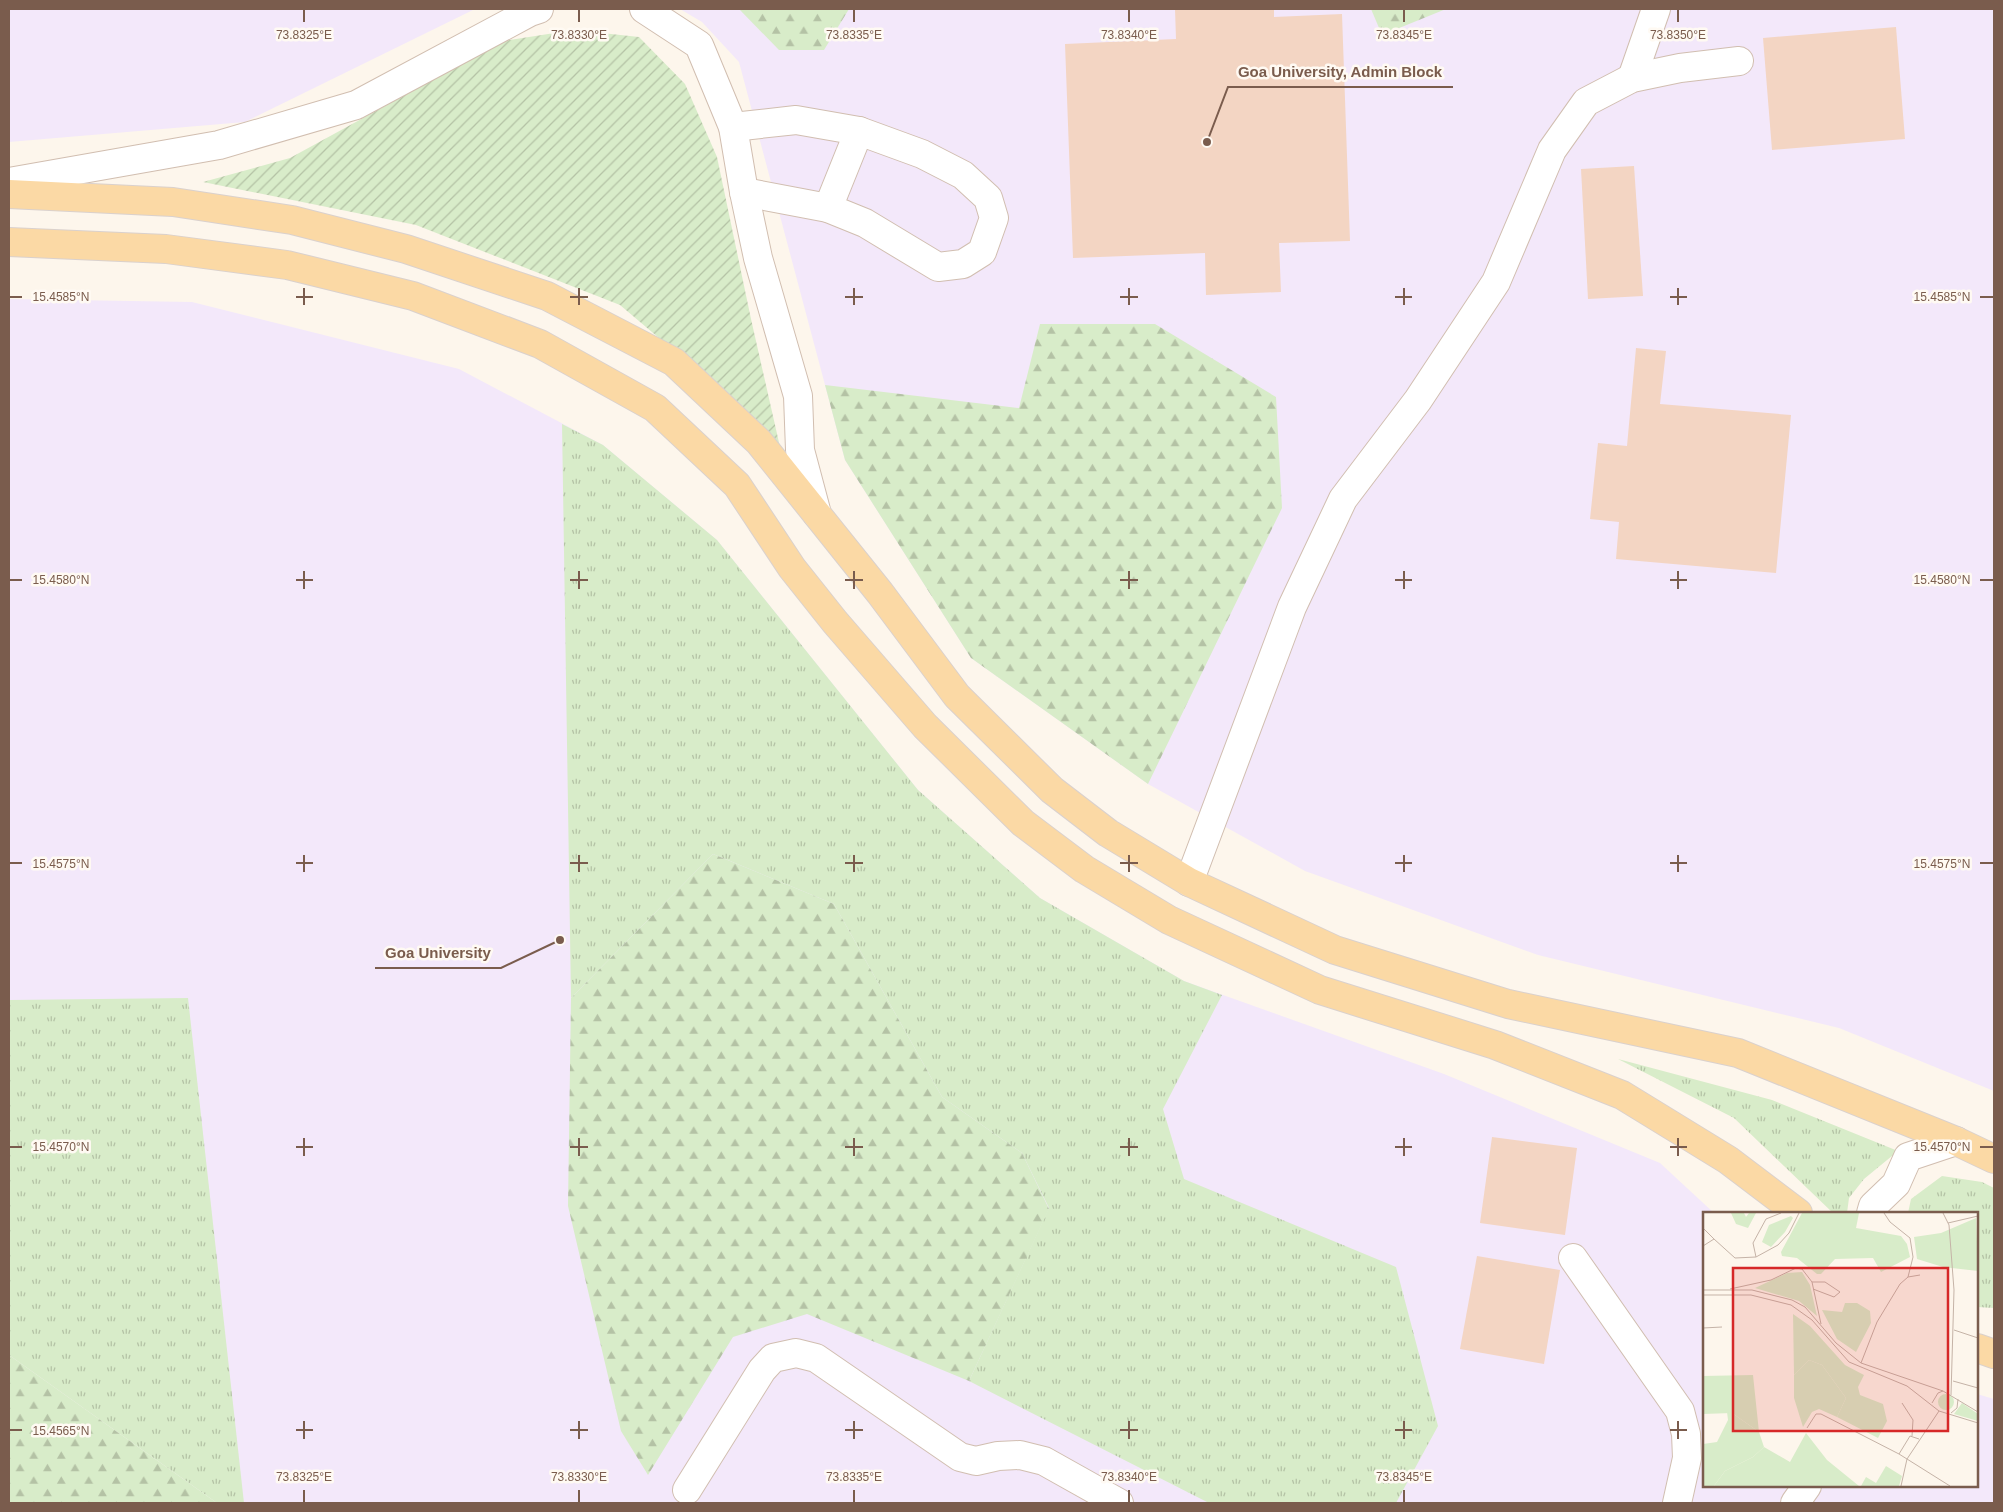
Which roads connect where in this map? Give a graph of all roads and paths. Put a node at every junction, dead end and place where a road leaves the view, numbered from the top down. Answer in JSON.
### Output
{"nodes":[{"id":1,"x":539,"y":9,"type":"edge"},
{"id":2,"x":644,"y":9,"type":"edge"},
{"id":3,"x":1656,"y":9,"type":"edge"},
{"id":4,"x":1740,"y":62,"type":"dead end"},
{"id":5,"x":1632,"y":78,"type":"junction"},
{"id":6,"x":732,"y":127,"type":"junction"},
{"id":7,"x":860,"y":131,"type":"junction"},
{"id":8,"x":9,"y":182,"type":"edge"},
{"id":9,"x":744,"y":192,"type":"junction"},
{"id":10,"x":9,"y":194,"type":"edge"},
{"id":11,"x":828,"y":208,"type":"junction"},
{"id":12,"x":9,"y":242,"type":"edge"},
{"id":13,"x":817,"y":514,"type":"junction"},
{"id":14,"x":1189,"y":882,"type":"junction"},
{"id":15,"x":1956,"y":1141,"type":"junction"},
{"id":16,"x":1994,"y":1160,"type":"edge"},
{"id":17,"x":1797,"y":1212,"type":"edge"},
{"id":18,"x":1870,"y":1212,"type":"edge"},
{"id":19,"x":1574,"y":1258,"type":"dead end"},
{"id":20,"x":1994,"y":1346,"type":"edge"},
{"id":21,"x":1978,"y":1347,"type":"edge"},
{"id":22,"x":1978,"y":1347,"type":"edge"},
{"id":23,"x":1994,"y":1354,"type":"edge"},
{"id":24,"x":1806,"y":1487,"type":"edge"},
{"id":25,"x":688,"y":1490,"type":"dead end"},
{"id":26,"x":1119,"y":1503,"type":"edge"},
{"id":27,"x":1677,"y":1503,"type":"edge"},
{"id":28,"x":1795,"y":1503,"type":"edge"}],
"edges":[{"from":1,"to":8,"type":"street"},
{"from":2,"to":6,"type":"street"},
{"from":3,"to":5,"type":"street"},
{"from":4,"to":5,"type":"street"},
{"from":5,"to":14,"type":"street"},
{"from":6,"to":7,"type":"street"},
{"from":6,"to":9,"type":"street"},
{"from":7,"to":11,"type":"street"},
{"from":7,"to":11,"type":"street"},
{"from":9,"to":11,"type":"street"},
{"from":9,"to":13,"type":"street"},
{"from":10,"to":13,"type":"main road"},
{"from":12,"to":17,"type":"main road"},
{"from":13,"to":14,"type":"main road"},
{"from":14,"to":15,"type":"main road"},
{"from":15,"to":16,"type":"main road"},
{"from":15,"to":18,"type":"street"},
{"from":19,"to":27,"type":"street"},
{"from":20,"to":21,"type":"main road"},
{"from":22,"to":23,"type":"main road"},
{"from":24,"to":28,"type":"street"},
{"from":25,"to":26,"type":"street"}]}
